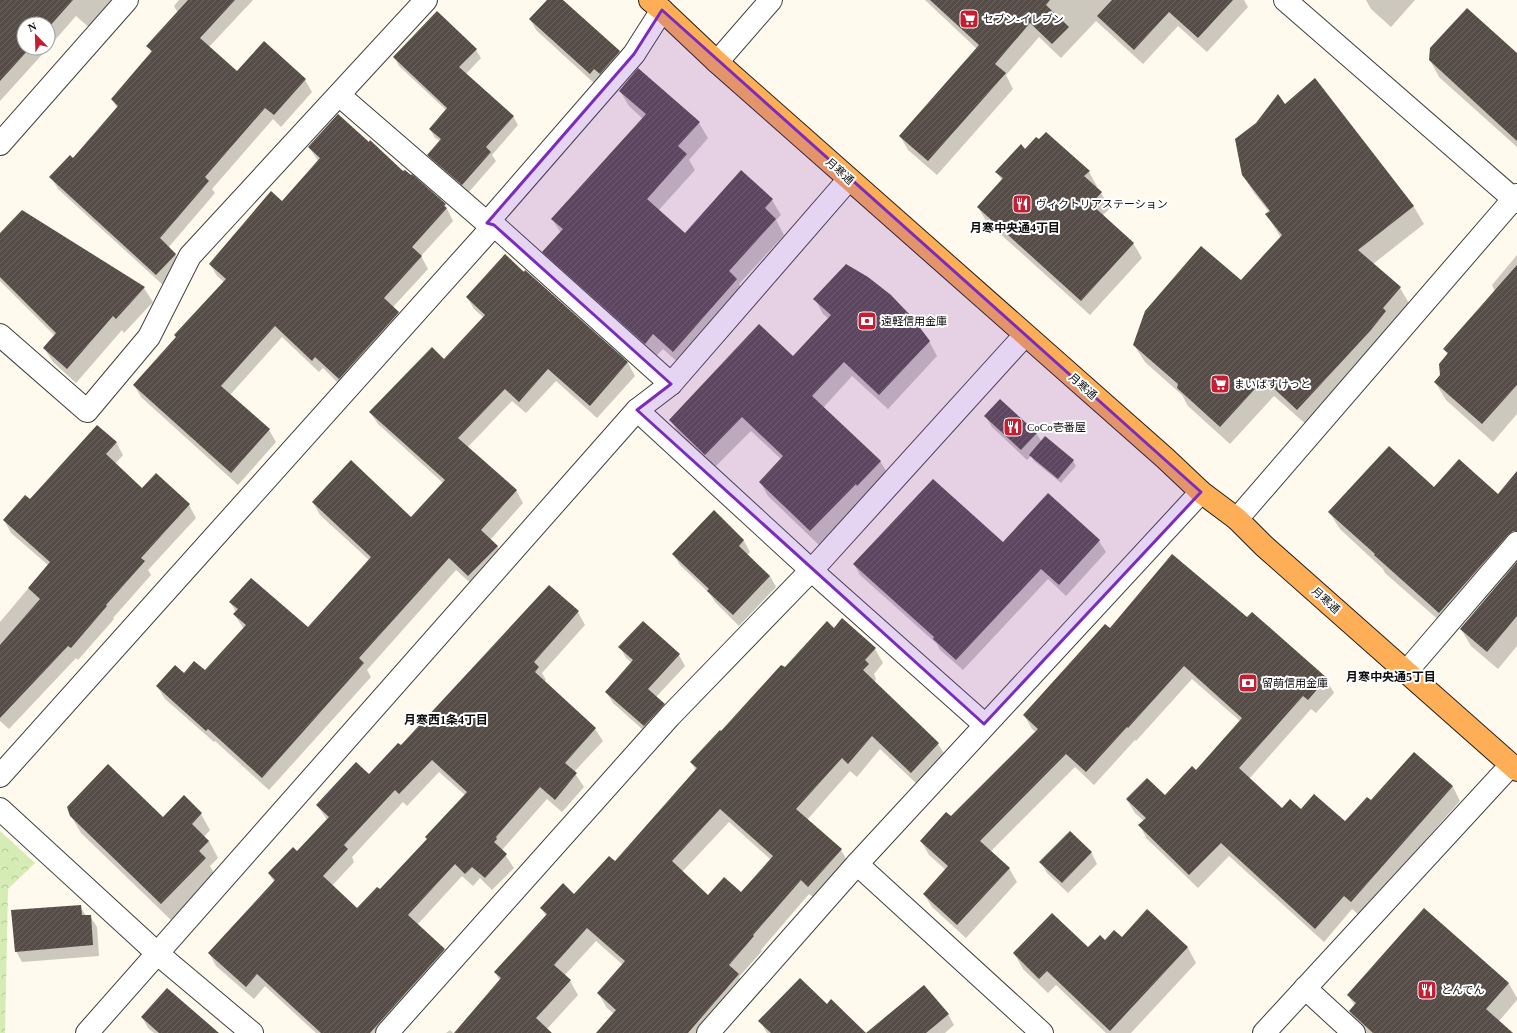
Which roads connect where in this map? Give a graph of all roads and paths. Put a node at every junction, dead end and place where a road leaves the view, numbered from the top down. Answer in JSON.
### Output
{"nodes":[{"id":1,"x":127,"y":0,"type":"edge"},
{"id":2,"x":426,"y":0,"type":"edge"},
{"id":3,"x":771,"y":0,"type":"edge"},
{"id":4,"x":1285,"y":0,"type":"edge"},
{"id":5,"x":656,"y":5,"type":"edge"},
{"id":6,"x":717,"y":62,"type":"junction"},
{"id":7,"x":339,"y":95,"type":"junction"},
{"id":8,"x":0,"y":144,"type":"edge"},
{"id":9,"x":849,"y":179,"type":"junction"},
{"id":10,"x":1516,"y":199,"type":"edge"},
{"id":11,"x":490,"y":224,"type":"junction"},
{"id":12,"x":0,"y":335,"type":"edge"},
{"id":13,"x":1025,"y":335,"type":"junction"},
{"id":14,"x":671,"y":384,"type":"junction"},
{"id":15,"x":637,"y":410,"type":"junction"},
{"id":16,"x":1201,"y":492,"type":"junction"},
{"id":17,"x":1237,"y":519,"type":"junction"},
{"id":18,"x":1517,"y":543,"type":"edge"},
{"id":19,"x":811,"y":570,"type":"junction"},
{"id":20,"x":1406,"y":672,"type":"junction"},
{"id":21,"x":984,"y":724,"type":"junction"},
{"id":22,"x":1514,"y":768,"type":"edge"},
{"id":23,"x":0,"y":776,"type":"edge"},
{"id":24,"x":0,"y":809,"type":"edge"},
{"id":25,"x":857,"y":864,"type":"junction"},
{"id":26,"x":158,"y":954,"type":"junction"},
{"id":27,"x":1305,"y":988,"type":"junction"},
{"id":28,"x":87,"y":1033,"type":"edge"},
{"id":29,"x":252,"y":1033,"type":"edge"},
{"id":30,"x":387,"y":1033,"type":"edge"},
{"id":31,"x":708,"y":1033,"type":"edge"},
{"id":32,"x":1042,"y":1033,"type":"edge"},
{"id":33,"x":1264,"y":1033,"type":"edge"},
{"id":34,"x":1354,"y":1033,"type":"edge"}],
"edges":[{"from":1,"to":8,"type":"street"},
{"from":2,"to":7,"type":"street"},
{"from":3,"to":6,"type":"street"},
{"from":4,"to":10,"type":"street"},
{"from":5,"to":6,"type":"highway","name":"月寒通"},
{"from":5,"to":11,"type":"street"},
{"from":6,"to":9,"type":"highway","name":"月寒通"},
{"from":7,"to":11,"type":"street"},
{"from":7,"to":12,"type":"street"},
{"from":9,"to":13,"type":"highway","name":"月寒通"},
{"from":9,"to":14,"type":"street"},
{"from":10,"to":17,"type":"street"},
{"from":11,"to":14,"type":"street"},
{"from":11,"to":23,"type":"street"},
{"from":13,"to":16,"type":"highway","name":"月寒通"},
{"from":13,"to":19,"type":"street"},
{"from":14,"to":15,"type":"street"},
{"from":15,"to":19,"type":"street"},
{"from":15,"to":26,"type":"street"},
{"from":16,"to":17,"type":"highway","name":"月寒通"},
{"from":16,"to":21,"type":"street"},
{"from":17,"to":20,"type":"highway","name":"月寒通"},
{"from":18,"to":20,"type":"street"},
{"from":19,"to":21,"type":"street"},
{"from":19,"to":30,"type":"street"},
{"from":20,"to":22,"type":"highway","name":"月寒通"},
{"from":21,"to":25,"type":"street"},
{"from":22,"to":27,"type":"street"},
{"from":24,"to":26,"type":"street"},
{"from":25,"to":31,"type":"street"},
{"from":25,"to":32,"type":"street"},
{"from":26,"to":28,"type":"street"},
{"from":26,"to":29,"type":"street"},
{"from":27,"to":33,"type":"street"},
{"from":27,"to":34,"type":"street"}]}
